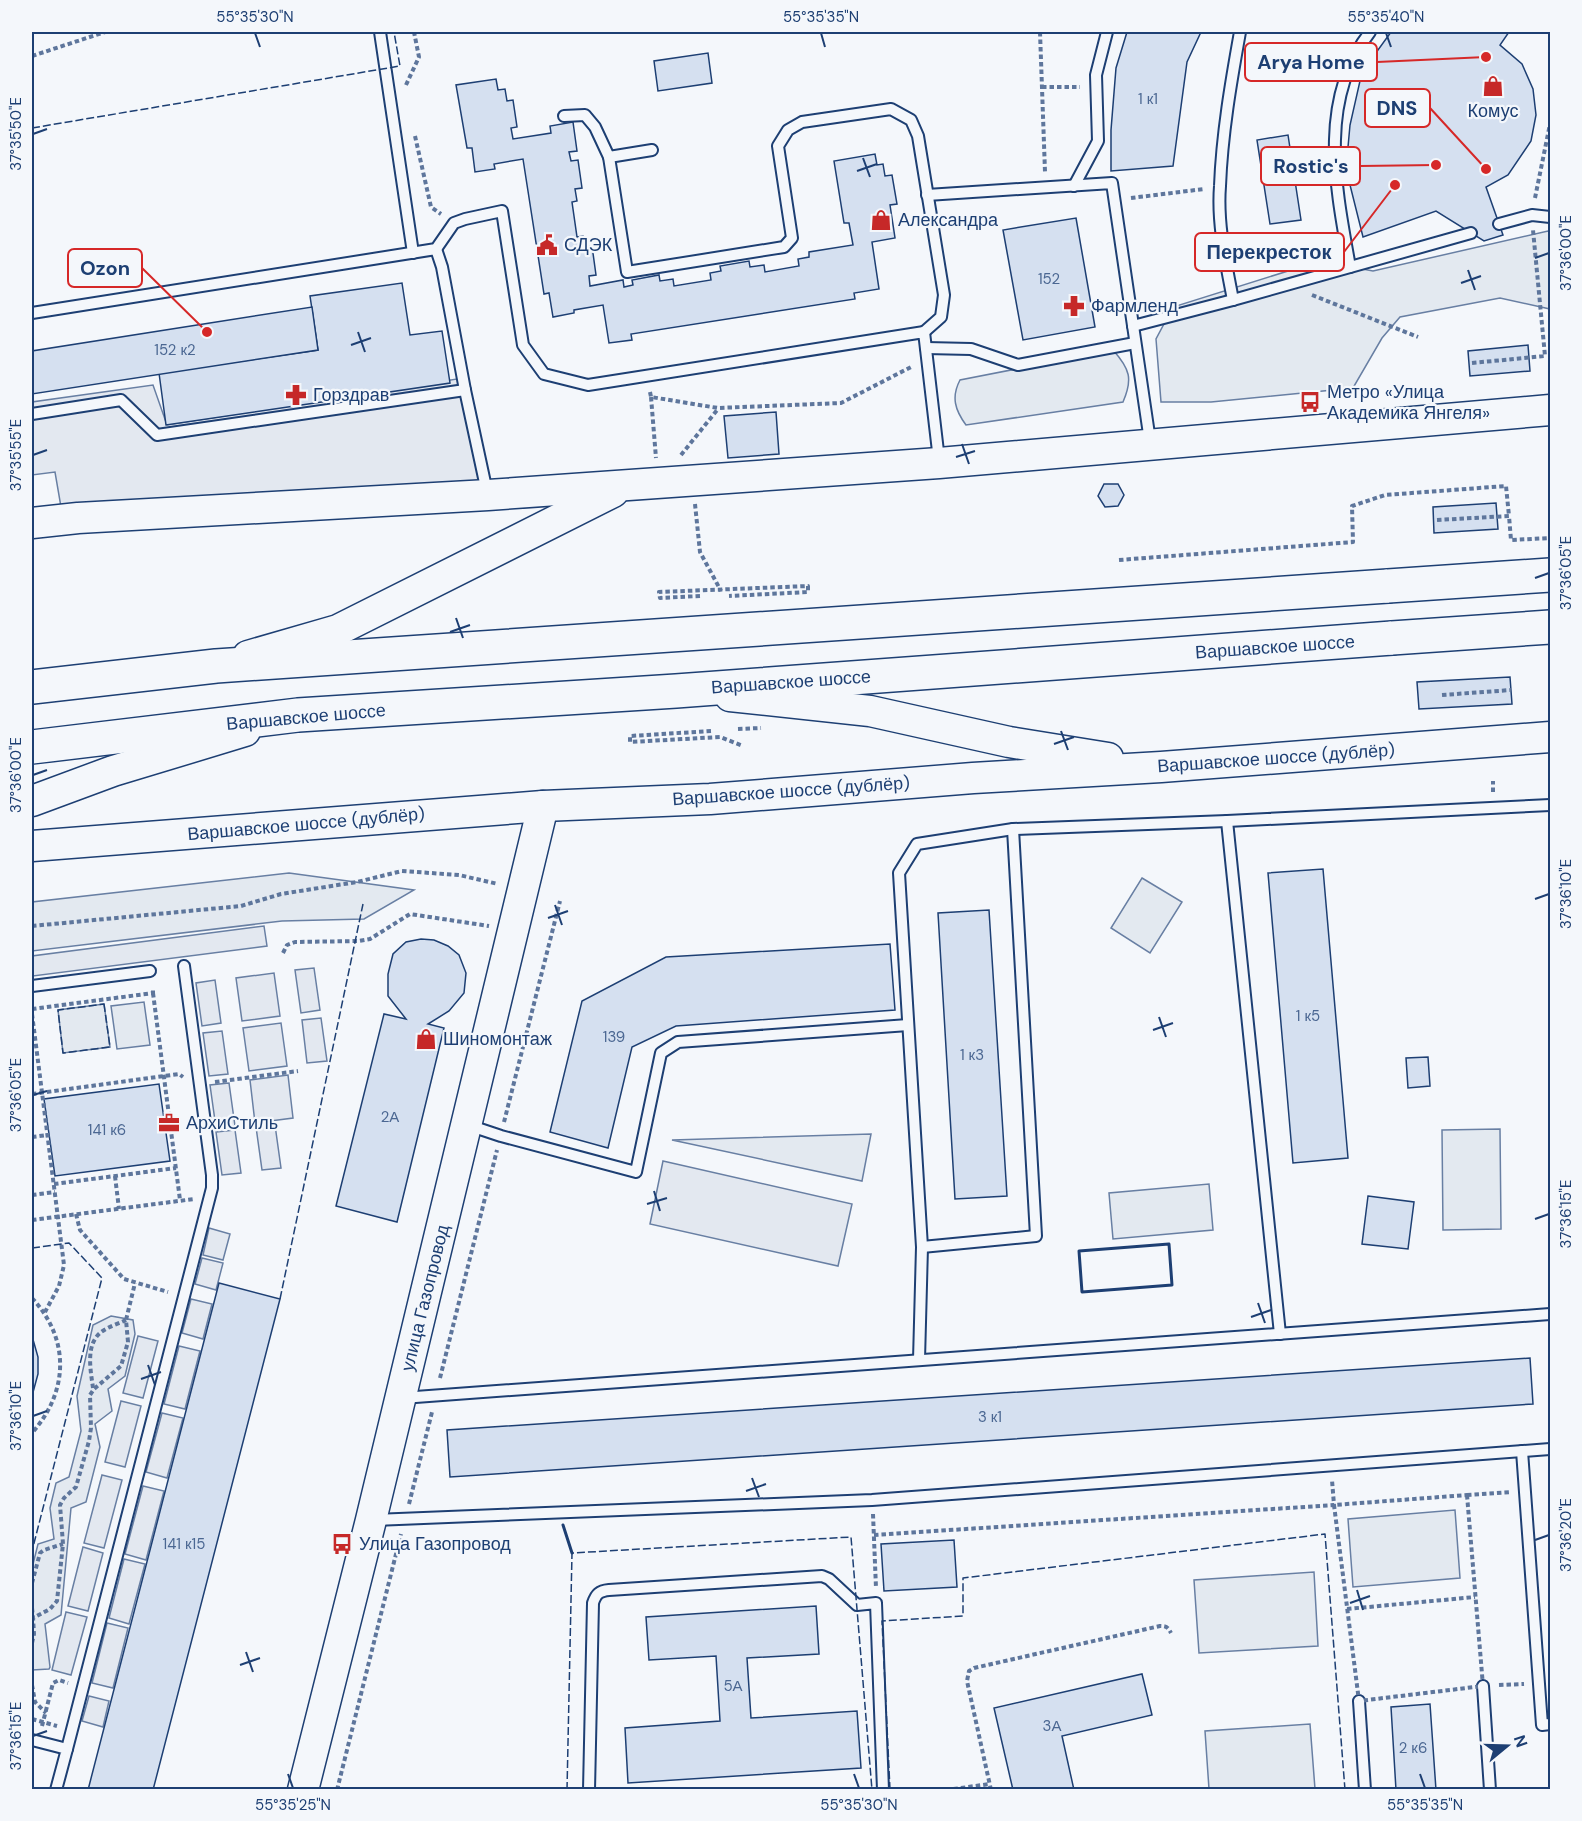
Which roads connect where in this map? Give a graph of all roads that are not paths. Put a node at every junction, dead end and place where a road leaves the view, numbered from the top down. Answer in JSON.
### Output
{"nodes":[{"id":1,"x":380,"y":32,"type":"edge"},
{"id":2,"x":1107,"y":32,"type":"edge"},
{"id":3,"x":1240,"y":32,"type":"edge"},
{"id":4,"x":1370,"y":32,"type":"edge"},
{"id":5,"x":564,"y":116,"type":"dead end"},
{"id":6,"x":652,"y":150,"type":"dead end"},
{"id":7,"x":609,"y":157,"type":"junction"},
{"id":8,"x":1074,"y":186,"type":"junction"},
{"id":9,"x":927,"y":195,"type":"junction"},
{"id":10,"x":1551,"y":216,"type":"edge"},
{"id":11,"x":1499,"y":224,"type":"dead end"},
{"id":12,"x":1471,"y":233,"type":"dead end"},
{"id":13,"x":436,"y":249,"type":"junction"},
{"id":14,"x":413,"y":253,"type":"junction"},
{"id":15,"x":1350,"y":267,"type":"junction"},
{"id":16,"x":1233,"y":300,"type":"junction"},
{"id":17,"x":32,"y":314,"type":"edge"},
{"id":18,"x":1132,"y":326,"type":"junction"},
{"id":19,"x":924,"y":333,"type":"junction"},
{"id":20,"x":1135,"y":343,"type":"junction"},
{"id":21,"x":926,"y":353,"type":"junction"},
{"id":22,"x":465,"y":390,"type":"junction"},
{"id":23,"x":1551,"y":410,"type":"edge"},
{"id":24,"x":32,"y":414,"type":"edge"},
{"id":25,"x":1151,"y":445,"type":"junction"},
{"id":26,"x":939,"y":463,"type":"junction"},
{"id":27,"x":627,"y":485,"type":"junction"},
{"id":28,"x":488,"y":495,"type":"junction"},
{"id":29,"x":32,"y":523,"type":"edge"},
{"id":30,"x":1551,"y":575,"type":"edge"},
{"id":31,"x":1551,"y":627,"type":"edge"},
{"id":32,"x":216,"y":666,"type":"junction"},
{"id":33,"x":32,"y":687,"type":"edge"},
{"id":34,"x":676,"y":691,"type":"junction"},
{"id":35,"x":298,"y":715,"type":"junction"},
{"id":36,"x":1551,"y":737,"type":"edge"},
{"id":37,"x":32,"y":747,"type":"edge"},
{"id":38,"x":1161,"y":767,"type":"junction"},
{"id":39,"x":32,"y":801,"type":"edge"},
{"id":40,"x":1551,"y":805,"type":"edge"},
{"id":41,"x":543,"y":806,"type":"junction"},
{"id":42,"x":1227,"y":821,"type":"junction"},
{"id":43,"x":1013,"y":829,"type":"junction"},
{"id":44,"x":32,"y":846,"type":"edge"},
{"id":45,"x":184,"y":966,"type":"dead end"},
{"id":46,"x":150,"y":971,"type":"road end"},
{"id":47,"x":32,"y":986,"type":"edge"},
{"id":48,"x":908,"y":1025,"type":"junction"},
{"id":49,"x":467,"y":1125,"type":"junction"},
{"id":50,"x":922,"y":1247,"type":"junction"},
{"id":51,"x":1551,"y":1314,"type":"edge"},
{"id":52,"x":1280,"y":1334,"type":"junction"},
{"id":53,"x":919,"y":1360,"type":"junction"},
{"id":54,"x":400,"y":1398,"type":"junction"},
{"id":55,"x":1551,"y":1449,"type":"edge"},
{"id":56,"x":1522,"y":1451,"type":"junction"},
{"id":57,"x":371,"y":1520,"type":"junction"},
{"id":58,"x":1483,"y":1686,"type":"road end"},
{"id":59,"x":1359,"y":1701,"type":"road end"},
{"id":60,"x":1551,"y":1724,"type":"edge"},
{"id":61,"x":35,"y":1741,"type":"edge"},
{"id":62,"x":67,"y":1749,"type":"junction"},
{"id":63,"x":56,"y":1790,"type":"edge"},
{"id":64,"x":303,"y":1790,"type":"edge"},
{"id":65,"x":589,"y":1790,"type":"edge"},
{"id":66,"x":883,"y":1790,"type":"edge"},
{"id":67,"x":1365,"y":1790,"type":"edge"},
{"id":68,"x":1490,"y":1790,"type":"edge"}],
"edges":[{"from":1,"to":14,"type":"lane"},
{"from":2,"to":8,"type":"lane"},
{"from":3,"to":16,"type":"lane"},
{"from":4,"to":15,"type":"lane"},
{"from":5,"to":7,"type":"lane"},
{"from":6,"to":7,"type":"lane"},
{"from":7,"to":9,"type":"lane"},
{"from":8,"to":9,"type":"lane"},
{"from":8,"to":18,"type":"lane"},
{"from":9,"to":19,"type":"lane"},
{"from":10,"to":11,"type":"lane"},
{"from":12,"to":15,"type":"lane"},
{"from":13,"to":14,"type":"lane"},
{"from":13,"to":19,"type":"lane"},
{"from":13,"to":22,"type":"lane"},
{"from":14,"to":17,"type":"lane"},
{"from":15,"to":16,"type":"lane"},
{"from":16,"to":18,"type":"lane"},
{"from":18,"to":20,"type":"lane"},
{"from":19,"to":21,"type":"lane"},
{"from":20,"to":21,"type":"lane"},
{"from":20,"to":25,"type":"lane"},
{"from":21,"to":26,"type":"lane"},
{"from":22,"to":24,"type":"lane"},
{"from":22,"to":28,"type":"lane"},
{"from":23,"to":25,"type":"main road"},
{"from":25,"to":26,"type":"main road"},
{"from":26,"to":27,"type":"main road"},
{"from":27,"to":28,"type":"main road"},
{"from":27,"to":32,"type":"main road"},
{"from":28,"to":29,"type":"main road"},
{"from":30,"to":32,"type":"main road","bridge":true},
{"from":31,"to":34,"type":"main road","name":"Варшавское шоссе","bridge":true},
{"from":32,"to":33,"type":"main road"},
{"from":34,"to":35,"type":"main road","name":"Варшавское шоссе"},
{"from":34,"to":38,"type":"main road"},
{"from":35,"to":37,"type":"main road","name":"Варшавское шоссе"},
{"from":35,"to":39,"type":"main road"},
{"from":36,"to":38,"type":"main road","name":"Варшавское шоссе (дублёр)"},
{"from":38,"to":41,"type":"main road","name":"Варшавское шоссе (дублёр)"},
{"from":40,"to":42,"type":"lane"},
{"from":41,"to":44,"type":"main road","name":"Варшавское шоссе (дублёр)"},
{"from":41,"to":49,"type":"main road","name":"улица Газопровод"},
{"from":42,"to":43,"type":"lane"},
{"from":42,"to":52,"type":"lane"},
{"from":43,"to":48,"type":"lane"},
{"from":43,"to":50,"type":"lane"},
{"from":45,"to":62,"type":"lane"},
{"from":46,"to":47,"type":"lane"},
{"from":48,"to":49,"type":"lane"},
{"from":48,"to":50,"type":"lane"},
{"from":49,"to":54,"type":"main road","name":"улица Газопровод"},
{"from":50,"to":53,"type":"lane"},
{"from":51,"to":52,"type":"lane"},
{"from":52,"to":53,"type":"lane"},
{"from":53,"to":54,"type":"lane"},
{"from":54,"to":57,"type":"main road","name":"улица Газопровод"},
{"from":55,"to":56,"type":"lane"},
{"from":56,"to":57,"type":"lane"},
{"from":56,"to":60,"type":"lane"},
{"from":57,"to":64,"type":"main road","name":"улица Газопровод"},
{"from":58,"to":68,"type":"lane"},
{"from":59,"to":67,"type":"lane"},
{"from":61,"to":62,"type":"lane"},
{"from":62,"to":63,"type":"lane"},
{"from":65,"to":66,"type":"lane"}]}
